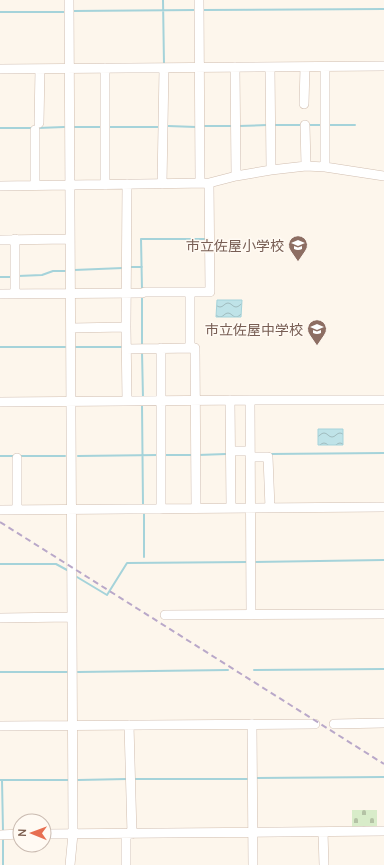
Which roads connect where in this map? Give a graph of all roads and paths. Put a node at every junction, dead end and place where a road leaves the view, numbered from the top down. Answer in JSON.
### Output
{"nodes":[{"id":1,"x":69,"y":0,"type":"edge"},
{"id":2,"x":199,"y":0,"type":"edge"},
{"id":3,"x":384,"y":66,"type":"edge"},
{"id":4,"x":235,"y":67,"type":"junction"},
{"id":5,"x":270,"y":67,"type":"junction"},
{"id":6,"x":304,"y":67,"type":"junction"},
{"id":7,"x":325,"y":67,"type":"junction"},
{"id":8,"x":105,"y":68,"type":"junction"},
{"id":9,"x":164,"y":68,"type":"junction"},
{"id":10,"x":200,"y":68,"type":"junction"},
{"id":11,"x":0,"y":69,"type":"edge"},
{"id":12,"x":40,"y":69,"type":"junction"},
{"id":13,"x":69,"y":69,"type":"junction"},
{"id":14,"x":304,"y":104,"type":"dead end"},
{"id":15,"x":305,"y":125,"type":"dead end"},
{"id":16,"x":306,"y":166,"type":"junction"},
{"id":17,"x":325,"y":167,"type":"junction"},
{"id":18,"x":271,"y":170,"type":"junction"},
{"id":19,"x":236,"y":176,"type":"junction"},
{"id":20,"x":384,"y":176,"type":"edge"},
{"id":21,"x":204,"y":183,"type":"junction"},
{"id":22,"x":105,"y":184,"type":"junction"},
{"id":23,"x":127,"y":184,"type":"junction"},
{"id":24,"x":162,"y":184,"type":"junction"},
{"id":25,"x":35,"y":185,"type":"junction"},
{"id":26,"x":70,"y":185,"type":"junction"},
{"id":27,"x":0,"y":186,"type":"edge"},
{"id":28,"x":15,"y":239,"type":"junction"},
{"id":29,"x":70,"y":239,"type":"junction"},
{"id":30,"x":0,"y":240,"type":"edge"},
{"id":31,"x":190,"y":292,"type":"junction"},
{"id":32,"x":126,"y":293,"type":"junction"},
{"id":33,"x":0,"y":294,"type":"edge"},
{"id":34,"x":15,"y":294,"type":"junction"},
{"id":35,"x":70,"y":294,"type":"junction"},
{"id":36,"x":126,"y":327,"type":"junction"},
{"id":37,"x":71,"y":328,"type":"junction"},
{"id":38,"x":161,"y":348,"type":"junction"},
{"id":39,"x":190,"y":348,"type":"junction"},
{"id":40,"x":126,"y":349,"type":"junction"},
{"id":41,"x":195,"y":400,"type":"junction"},
{"id":42,"x":230,"y":400,"type":"junction"},
{"id":43,"x":250,"y":400,"type":"junction"},
{"id":44,"x":384,"y":400,"type":"edge"},
{"id":45,"x":127,"y":401,"type":"junction"},
{"id":46,"x":161,"y":401,"type":"junction"},
{"id":47,"x":0,"y":402,"type":"edge"},
{"id":48,"x":71,"y":402,"type":"junction"},
{"id":49,"x":231,"y":451,"type":"junction"},
{"id":50,"x":250,"y":454,"type":"junction"},
{"id":51,"x":17,"y":458,"type":"dead end"},
{"id":52,"x":384,"y":507,"type":"edge"},
{"id":53,"x":196,"y":508,"type":"junction"},
{"id":54,"x":231,"y":508,"type":"junction"},
{"id":55,"x":250,"y":508,"type":"junction"},
{"id":56,"x":270,"y":508,"type":"junction"},
{"id":57,"x":161,"y":509,"type":"junction"},
{"id":58,"x":0,"y":510,"type":"edge"},
{"id":59,"x":17,"y":510,"type":"junction"},
{"id":60,"x":72,"y":510,"type":"junction"},
{"id":61,"x":384,"y":614,"type":"edge"},
{"id":62,"x":251,"y":615,"type":"junction"},
{"id":63,"x":165,"y":616,"type":"dead end"},
{"id":64,"x":0,"y":618,"type":"edge"},
{"id":65,"x":72,"y":618,"type":"junction"},
{"id":66,"x":384,"y":723,"type":"edge"},
{"id":67,"x":252,"y":724,"type":"junction"},
{"id":68,"x":314,"y":724,"type":"dead end"},
{"id":69,"x":334,"y":724,"type":"dead end"},
{"id":70,"x":129,"y":725,"type":"junction"},
{"id":71,"x":0,"y":726,"type":"edge"},
{"id":72,"x":73,"y":726,"type":"junction"},
{"id":73,"x":384,"y":831,"type":"edge"},
{"id":74,"x":323,"y":832,"type":"junction"},
{"id":75,"x":252,"y":833,"type":"junction"},
{"id":76,"x":12,"y":834,"type":"edge"},
{"id":77,"x":52,"y":834,"type":"edge"},
{"id":78,"x":74,"y":834,"type":"junction"},
{"id":79,"x":129,"y":834,"type":"junction"},
{"id":80,"x":0,"y":835,"type":"edge"},
{"id":81,"x":70,"y":865,"type":"edge"},
{"id":82,"x":126,"y":865,"type":"edge"},
{"id":83,"x":253,"y":865,"type":"edge"},
{"id":84,"x":324,"y":865,"type":"edge"}],
"edges":[{"from":1,"to":13,"type":"street"},
{"from":2,"to":10,"type":"street"},
{"from":3,"to":7,"type":"street"},
{"from":4,"to":5,"type":"street"},
{"from":4,"to":10,"type":"street"},
{"from":4,"to":19,"type":"street"},
{"from":5,"to":6,"type":"street"},
{"from":5,"to":18,"type":"street"},
{"from":6,"to":7,"type":"street"},
{"from":6,"to":14,"type":"street"},
{"from":7,"to":17,"type":"street"},
{"from":8,"to":9,"type":"street"},
{"from":8,"to":13,"type":"street"},
{"from":8,"to":22,"type":"street"},
{"from":9,"to":10,"type":"street"},
{"from":9,"to":24,"type":"street"},
{"from":10,"to":21,"type":"street"},
{"from":11,"to":12,"type":"street"},
{"from":12,"to":13,"type":"street"},
{"from":12,"to":25,"type":"street"},
{"from":13,"to":26,"type":"street"},
{"from":15,"to":16,"type":"street"},
{"from":16,"to":17,"type":"street"},
{"from":16,"to":18,"type":"street"},
{"from":17,"to":20,"type":"street"},
{"from":18,"to":19,"type":"street"},
{"from":19,"to":21,"type":"street"},
{"from":21,"to":24,"type":"street"},
{"from":21,"to":31,"type":"street"},
{"from":22,"to":23,"type":"street"},
{"from":22,"to":26,"type":"street"},
{"from":23,"to":24,"type":"street"},
{"from":23,"to":32,"type":"street"},
{"from":25,"to":26,"type":"street"},
{"from":25,"to":27,"type":"street"},
{"from":26,"to":29,"type":"street"},
{"from":28,"to":29,"type":"street"},
{"from":28,"to":30,"type":"street"},
{"from":28,"to":34,"type":"street"},
{"from":29,"to":35,"type":"street"},
{"from":31,"to":32,"type":"street"},
{"from":31,"to":39,"type":"street"},
{"from":32,"to":35,"type":"street"},
{"from":32,"to":36,"type":"street"},
{"from":33,"to":34,"type":"street"},
{"from":34,"to":35,"type":"street"},
{"from":35,"to":37,"type":"street"},
{"from":36,"to":37,"type":"street"},
{"from":36,"to":40,"type":"street"},
{"from":37,"to":48,"type":"street"},
{"from":38,"to":39,"type":"street"},
{"from":38,"to":40,"type":"street"},
{"from":38,"to":46,"type":"street"},
{"from":39,"to":41,"type":"street"},
{"from":40,"to":45,"type":"street"},
{"from":41,"to":42,"type":"street"},
{"from":41,"to":46,"type":"street"},
{"from":41,"to":53,"type":"street"},
{"from":42,"to":43,"type":"street"},
{"from":42,"to":49,"type":"street"},
{"from":43,"to":44,"type":"street"},
{"from":43,"to":50,"type":"street"},
{"from":45,"to":46,"type":"street"},
{"from":45,"to":48,"type":"street"},
{"from":46,"to":57,"type":"street"},
{"from":47,"to":48,"type":"street"},
{"from":48,"to":60,"type":"street"},
{"from":49,"to":50,"type":"street"},
{"from":49,"to":54,"type":"street"},
{"from":50,"to":55,"type":"street"},
{"from":50,"to":56,"type":"street"},
{"from":51,"to":59,"type":"street"},
{"from":52,"to":56,"type":"street"},
{"from":53,"to":54,"type":"street"},
{"from":53,"to":57,"type":"street"},
{"from":54,"to":55,"type":"street"},
{"from":55,"to":56,"type":"street"},
{"from":55,"to":62,"type":"street"},
{"from":57,"to":60,"type":"street"},
{"from":58,"to":59,"type":"street"},
{"from":59,"to":60,"type":"street"},
{"from":60,"to":65,"type":"street"},
{"from":61,"to":62,"type":"street"},
{"from":62,"to":63,"type":"street"},
{"from":64,"to":65,"type":"street"},
{"from":65,"to":72,"type":"street"},
{"from":66,"to":69,"type":"street"},
{"from":67,"to":68,"type":"street"},
{"from":67,"to":70,"type":"street"},
{"from":67,"to":75,"type":"street"},
{"from":70,"to":72,"type":"street"},
{"from":70,"to":79,"type":"street"},
{"from":71,"to":72,"type":"street"},
{"from":72,"to":78,"type":"street"},
{"from":73,"to":74,"type":"street"},
{"from":74,"to":75,"type":"street"},
{"from":74,"to":84,"type":"street"},
{"from":75,"to":79,"type":"street"},
{"from":75,"to":83,"type":"street"},
{"from":76,"to":80,"type":"street"},
{"from":77,"to":78,"type":"street"},
{"from":78,"to":79,"type":"street"},
{"from":78,"to":81,"type":"street"},
{"from":79,"to":82,"type":"street"}]}
